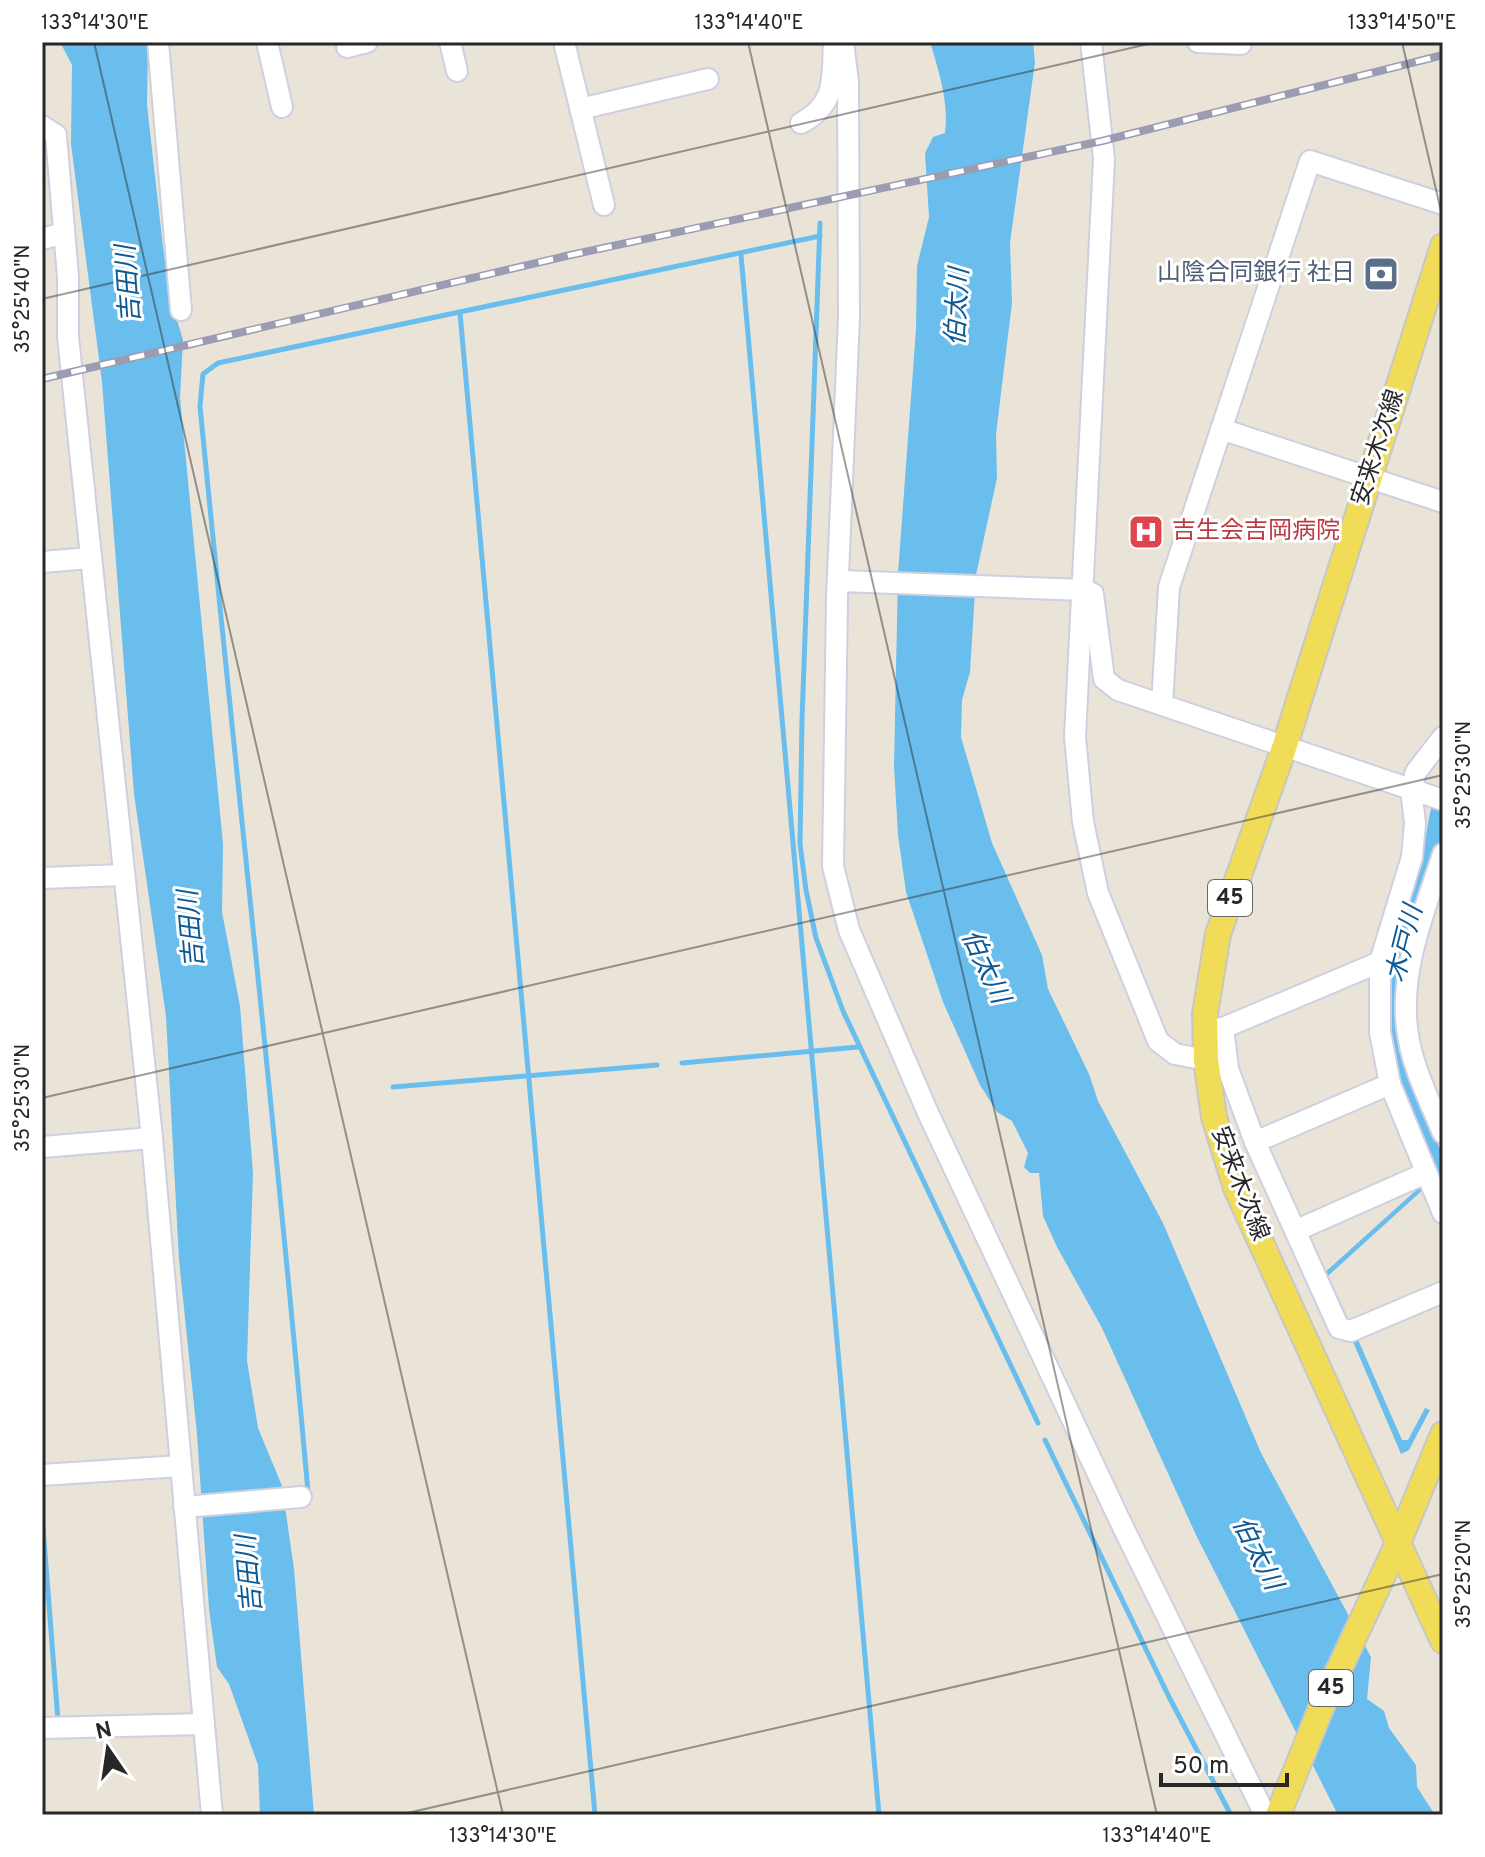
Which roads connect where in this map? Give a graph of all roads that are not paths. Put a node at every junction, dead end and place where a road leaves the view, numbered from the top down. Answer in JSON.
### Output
{"nodes":[{"id":1,"x":158,"y":42,"type":"edge"},
{"id":2,"x":267,"y":42,"type":"edge"},
{"id":3,"x":450,"y":42,"type":"edge"},
{"id":4,"x":564,"y":42,"type":"edge"},
{"id":5,"x":834,"y":42,"type":"edge"},
{"id":6,"x":843,"y":42,"type":"edge"},
{"id":7,"x":1091,"y":42,"type":"edge"},
{"id":8,"x":1198,"y":42,"type":"edge"},
{"id":9,"x":1241,"y":44,"type":"dead end"},
{"id":10,"x":457,"y":71,"type":"dead end"},
{"id":11,"x":708,"y":79,"type":"dead end"},
{"id":12,"x":282,"y":107,"type":"dead end"},
{"id":13,"x":580,"y":109,"type":"junction"},
{"id":14,"x":801,"y":123,"type":"dead end"},
{"id":15,"x":42,"y":126,"type":"edge"},
{"id":16,"x":1442,"y":200,"type":"edge"},
{"id":17,"x":604,"y":205,"type":"dead end"},
{"id":18,"x":64,"y":233,"type":"junction"},
{"id":19,"x":42,"y":239,"type":"edge"},
{"id":20,"x":1443,"y":246,"type":"edge"},
{"id":21,"x":181,"y":310,"type":"dead end"},
{"id":22,"x":1221,"y":429,"type":"junction"},
{"id":23,"x":1370,"y":477,"type":"junction"},
{"id":24,"x":1443,"y":502,"type":"edge"},
{"id":25,"x":90,"y":558,"type":"junction"},
{"id":26,"x":42,"y":562,"type":"edge"},
{"id":27,"x":846,"y":582,"type":"junction"},
{"id":28,"x":1080,"y":590,"type":"junction"},
{"id":29,"x":1162,"y":705,"type":"junction"},
{"id":30,"x":1443,"y":737,"type":"edge"},
{"id":31,"x":1284,"y":748,"type":"junction"},
{"id":32,"x":1411,"y":789,"type":"junction"},
{"id":33,"x":1439,"y":798,"type":"edge"},
{"id":34,"x":1443,"y":854,"type":"edge"},
{"id":35,"x":123,"y":875,"type":"junction"},
{"id":36,"x":42,"y":878,"type":"edge"},
{"id":37,"x":1380,"y":962,"type":"junction"},
{"id":38,"x":1214,"y":1029,"type":"junction"},
{"id":39,"x":1206,"y":1060,"type":"junction"},
{"id":40,"x":1390,"y":1084,"type":"junction"},
{"id":41,"x":1443,"y":1133,"type":"edge"},
{"id":42,"x":152,"y":1138,"type":"junction"},
{"id":43,"x":1255,"y":1142,"type":"junction"},
{"id":44,"x":42,"y":1147,"type":"edge"},
{"id":45,"x":1426,"y":1173,"type":"junction"},
{"id":46,"x":1443,"y":1213,"type":"edge"},
{"id":47,"x":1295,"y":1231,"type":"junction"},
{"id":48,"x":1443,"y":1292,"type":"edge"},
{"id":49,"x":1443,"y":1434,"type":"edge"},
{"id":50,"x":180,"y":1466,"type":"junction"},
{"id":51,"x":42,"y":1475,"type":"edge"},
{"id":52,"x":297,"y":1497,"type":"dead end"},
{"id":53,"x":186,"y":1507,"type":"junction"},
{"id":54,"x":1399,"y":1541,"type":"junction"},
{"id":55,"x":1443,"y":1641,"type":"edge"},
{"id":56,"x":204,"y":1724,"type":"junction"},
{"id":57,"x":42,"y":1728,"type":"edge"},
{"id":58,"x":1275,"y":1811,"type":"edge"},
{"id":59,"x":212,"y":1815,"type":"edge"}],
"edges":[{"from":1,"to":21,"type":"street"},
{"from":2,"to":12,"type":"street"},
{"from":3,"to":10,"type":"street"},
{"from":4,"to":13,"type":"street"},
{"from":5,"to":14,"type":"street"},
{"from":6,"to":27,"type":"street"},
{"from":7,"to":28,"type":"street"},
{"from":8,"to":9,"type":"street"},
{"from":11,"to":13,"type":"street"},
{"from":13,"to":17,"type":"street"},
{"from":15,"to":18,"type":"street"},
{"from":16,"to":22,"type":"street"},
{"from":18,"to":19,"type":"street"},
{"from":18,"to":25,"type":"street"},
{"from":20,"to":23,"type":"main road","name":"安来木次線","number":"45"},
{"from":22,"to":23,"type":"street"},
{"from":22,"to":29,"type":"street"},
{"from":23,"to":24,"type":"street"},
{"from":23,"to":31,"type":"main road","name":"安来木次線","number":"45"},
{"from":25,"to":26,"type":"street"},
{"from":25,"to":35,"type":"street"},
{"from":27,"to":28,"type":"street"},
{"from":27,"to":58,"type":"street"},
{"from":28,"to":29,"type":"street"},
{"from":28,"to":39,"type":"street"},
{"from":29,"to":31,"type":"street"},
{"from":30,"to":32,"type":"street"},
{"from":31,"to":32,"type":"street"},
{"from":31,"to":38,"type":"main road","name":"安来木次線","number":"45"},
{"from":32,"to":33,"type":"street"},
{"from":32,"to":37,"type":"street"},
{"from":34,"to":41,"type":"street"},
{"from":35,"to":36,"type":"street"},
{"from":35,"to":42,"type":"street"},
{"from":37,"to":38,"type":"street"},
{"from":37,"to":40,"type":"street"},
{"from":38,"to":39,"type":"main road","name":"安来木次線","number":"45"},
{"from":38,"to":43,"type":"street"},
{"from":39,"to":54,"type":"main road","name":"安来木次線","number":"45"},
{"from":40,"to":43,"type":"street"},
{"from":40,"to":45,"type":"street"},
{"from":42,"to":44,"type":"street"},
{"from":42,"to":50,"type":"street"},
{"from":43,"to":47,"type":"street"},
{"from":45,"to":46,"type":"street"},
{"from":45,"to":47,"type":"street"},
{"from":47,"to":48,"type":"street"},
{"from":49,"to":54,"type":"main road"},
{"from":50,"to":51,"type":"street"},
{"from":50,"to":53,"type":"street"},
{"from":52,"to":53,"type":"street"},
{"from":53,"to":56,"type":"street"},
{"from":54,"to":55,"type":"main road","name":"安来木次線"},
{"from":54,"to":58,"type":"main road","number":"45"},
{"from":56,"to":57,"type":"street"},
{"from":56,"to":59,"type":"street"}]}
